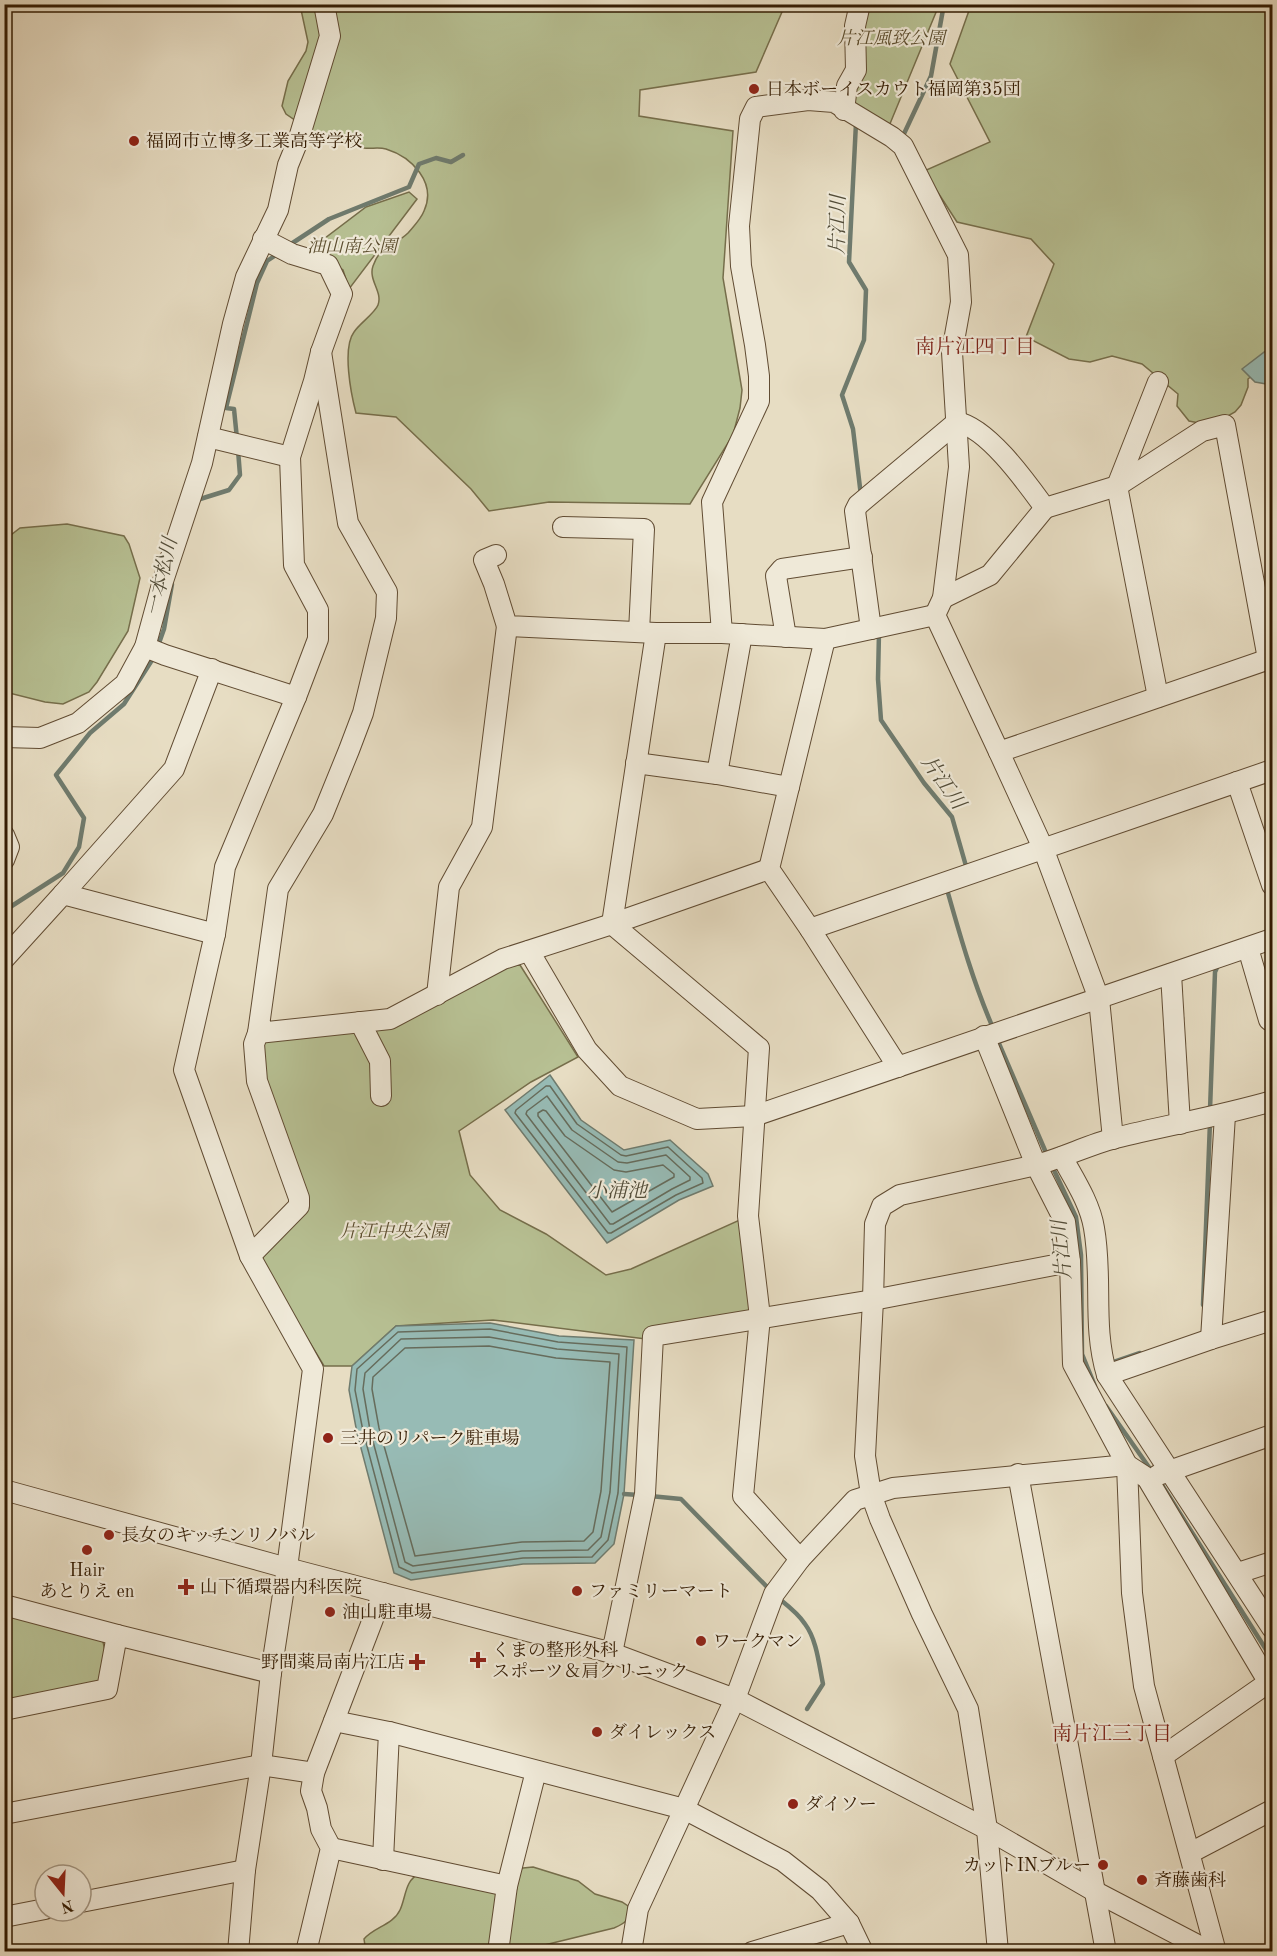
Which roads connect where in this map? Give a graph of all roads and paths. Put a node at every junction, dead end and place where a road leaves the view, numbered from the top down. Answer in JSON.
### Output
{"nodes":[{"id":1,"x":324,"y":4,"type":"edge"},
{"id":2,"x":860,"y":4,"type":"edge"},
{"id":3,"x":844,"y":110,"type":"junction"},
{"id":4,"x":268,"y":242,"type":"junction"},
{"id":5,"x":321,"y":352,"type":"junction"},
{"id":6,"x":1158,"y":382,"type":"dead end"},
{"id":7,"x":957,"y":422,"type":"junction"},
{"id":8,"x":208,"y":437,"type":"junction"},
{"id":9,"x":290,"y":457,"type":"junction"},
{"id":10,"x":1117,"y":486,"type":"junction"},
{"id":11,"x":1045,"y":508,"type":"junction"},
{"id":12,"x":568,"y":531,"type":"dead end"},
{"id":13,"x":496,"y":555,"type":"dead end"},
{"id":14,"x":862,"y":557,"type":"junction"},
{"id":15,"x":939,"y":607,"type":"junction"},
{"id":16,"x":507,"y":626,"type":"junction"},
{"id":17,"x":872,"y":629,"type":"junction"},
{"id":18,"x":647,"y":632,"type":"junction"},
{"id":19,"x":732,"y":634,"type":"junction"},
{"id":20,"x":786,"y":637,"type":"junction"},
{"id":21,"x":825,"y":639,"type":"junction"},
{"id":22,"x":146,"y":647,"type":"junction"},
{"id":23,"x":1270,"y":659,"type":"edge"},
{"id":24,"x":212,"y":669,"type":"junction"},
{"id":25,"x":296,"y":697,"type":"junction"},
{"id":26,"x":1158,"y":697,"type":"junction"},
{"id":27,"x":4,"y":737,"type":"edge"},
{"id":28,"x":999,"y":752,"type":"junction"},
{"id":29,"x":636,"y":764,"type":"junction"},
{"id":30,"x":1272,"y":770,"type":"edge"},
{"id":31,"x":717,"y":774,"type":"junction"},
{"id":32,"x":1237,"y":782,"type":"junction"},
{"id":33,"x":789,"y":787,"type":"junction"},
{"id":34,"x":4,"y":835,"type":"edge"},
{"id":35,"x":1043,"y":848,"type":"junction"},
{"id":36,"x":4,"y":860,"type":"edge"},
{"id":37,"x":769,"y":869,"type":"junction"},
{"id":38,"x":1272,"y":885,"type":"edge"},
{"id":39,"x":63,"y":894,"type":"junction"},
{"id":40,"x":612,"y":924,"type":"junction"},
{"id":41,"x":810,"y":929,"type":"junction"},
{"id":42,"x":215,"y":934,"type":"junction"},
{"id":43,"x":1272,"y":939,"type":"edge"},
{"id":44,"x":1248,"y":948,"type":"junction"},
{"id":45,"x":529,"y":951,"type":"junction"},
{"id":46,"x":4,"y":959,"type":"edge"},
{"id":47,"x":1172,"y":974,"type":"junction"},
{"id":48,"x":436,"y":995,"type":"junction"},
{"id":49,"x":1099,"y":999,"type":"junction"},
{"id":50,"x":1272,"y":1019,"type":"edge"},
{"id":51,"x":360,"y":1023,"type":"junction"},
{"id":52,"x":258,"y":1033,"type":"junction"},
{"id":53,"x":984,"y":1036,"type":"junction"},
{"id":54,"x":898,"y":1067,"type":"junction"},
{"id":55,"x":381,"y":1096,"type":"dead end"},
{"id":56,"x":1272,"y":1101,"type":"edge"},
{"id":57,"x":754,"y":1116,"type":"junction"},
{"id":58,"x":1216,"y":1117,"type":"junction"},
{"id":59,"x":1180,"y":1124,"type":"junction"},
{"id":60,"x":1113,"y":1138,"type":"junction"},
{"id":61,"x":1060,"y":1158,"type":"junction"},
{"id":62,"x":1036,"y":1165,"type":"junction"},
{"id":63,"x":250,"y":1256,"type":"junction"},
{"id":64,"x":1070,"y":1262,"type":"junction"},
{"id":65,"x":873,"y":1300,"type":"junction"},
{"id":66,"x":760,"y":1317,"type":"junction"},
{"id":67,"x":1272,"y":1320,"type":"edge"},
{"id":68,"x":1211,"y":1339,"type":"junction"},
{"id":69,"x":1105,"y":1368,"type":"junction"},
{"id":70,"x":1272,"y":1436,"type":"edge"},
{"id":71,"x":1127,"y":1465,"type":"junction"},
{"id":72,"x":1170,"y":1471,"type":"junction"},
{"id":73,"x":1018,"y":1474,"type":"junction"},
{"id":74,"x":1147,"y":1478,"type":"junction"},
{"id":75,"x":4,"y":1490,"type":"edge"},
{"id":76,"x":871,"y":1494,"type":"junction"},
{"id":77,"x":800,"y":1559,"type":"junction"},
{"id":78,"x":1272,"y":1562,"type":"edge"},
{"id":79,"x":287,"y":1568,"type":"junction"},
{"id":80,"x":1238,"y":1573,"type":"junction"},
{"id":81,"x":383,"y":1593,"type":"junction"},
{"id":82,"x":4,"y":1605,"type":"edge"},
{"id":83,"x":1272,"y":1628,"type":"edge"},
{"id":84,"x":117,"y":1635,"type":"junction"},
{"id":85,"x":612,"y":1653,"type":"junction"},
{"id":86,"x":271,"y":1673,"type":"junction"},
{"id":87,"x":1271,"y":1683,"type":"edge"},
{"id":88,"x":735,"y":1699,"type":"junction"},
{"id":89,"x":4,"y":1710,"type":"edge"},
{"id":90,"x":334,"y":1721,"type":"junction"},
{"id":91,"x":389,"y":1732,"type":"junction"},
{"id":92,"x":1163,"y":1756,"type":"junction"},
{"id":93,"x":261,"y":1765,"type":"junction"},
{"id":94,"x":536,"y":1771,"type":"junction"},
{"id":95,"x":314,"y":1773,"type":"junction"},
{"id":96,"x":684,"y":1809,"type":"junction"},
{"id":97,"x":1272,"y":1810,"type":"edge"},
{"id":98,"x":4,"y":1814,"type":"edge"},
{"id":99,"x":987,"y":1829,"type":"junction"},
{"id":100,"x":331,"y":1848,"type":"junction"},
{"id":101,"x":1190,"y":1853,"type":"junction"},
{"id":102,"x":383,"y":1860,"type":"junction"},
{"id":103,"x":245,"y":1870,"type":"junction"},
{"id":104,"x":507,"y":1886,"type":"junction"},
{"id":105,"x":1096,"y":1892,"type":"junction"},
{"id":106,"x":93,"y":1900,"type":"edge"},
{"id":107,"x":33,"y":1911,"type":"edge"},
{"id":108,"x":4,"y":1917,"type":"edge"},
{"id":109,"x":849,"y":1923,"type":"junction"},
{"id":110,"x":778,"y":1948,"type":"edge"},
{"id":111,"x":238,"y":1952,"type":"edge"},
{"id":112,"x":306,"y":1952,"type":"edge"},
{"id":113,"x":498,"y":1952,"type":"edge"},
{"id":114,"x":631,"y":1952,"type":"edge"},
{"id":115,"x":752,"y":1952,"type":"edge"},
{"id":116,"x":863,"y":1952,"type":"edge"},
{"id":117,"x":998,"y":1952,"type":"edge"},
{"id":118,"x":1106,"y":1952,"type":"edge"},
{"id":119,"x":1211,"y":1952,"type":"edge"},
{"id":120,"x":1216,"y":1952,"type":"edge"}],
"edges":[{"from":1,"to":4,"type":"street"},
{"from":2,"to":3,"type":"street"},
{"from":3,"to":7,"type":"street"},
{"from":3,"to":19,"type":"street"},
{"from":4,"to":5,"type":"street"},
{"from":4,"to":8,"type":"street"},
{"from":5,"to":9,"type":"street"},
{"from":5,"to":52,"type":"street"},
{"from":6,"to":10,"type":"street"},
{"from":7,"to":11,"type":"street"},
{"from":7,"to":14,"type":"street"},
{"from":7,"to":15,"type":"street"},
{"from":8,"to":9,"type":"street"},
{"from":8,"to":22,"type":"street"},
{"from":9,"to":25,"type":"street"},
{"from":10,"to":11,"type":"street"},
{"from":10,"to":23,"type":"street"},
{"from":10,"to":26,"type":"street"},
{"from":11,"to":15,"type":"street"},
{"from":12,"to":18,"type":"street"},
{"from":13,"to":16,"type":"street"},
{"from":14,"to":17,"type":"street"},
{"from":14,"to":20,"type":"street"},
{"from":15,"to":17,"type":"street"},
{"from":15,"to":28,"type":"street"},
{"from":16,"to":18,"type":"street"},
{"from":16,"to":48,"type":"street"},
{"from":17,"to":21,"type":"street"},
{"from":18,"to":19,"type":"street"},
{"from":18,"to":29,"type":"street"},
{"from":19,"to":20,"type":"street"},
{"from":19,"to":31,"type":"street"},
{"from":20,"to":21,"type":"street"},
{"from":21,"to":33,"type":"street"},
{"from":22,"to":24,"type":"street"},
{"from":22,"to":27,"type":"street"},
{"from":23,"to":26,"type":"street"},
{"from":24,"to":25,"type":"street"},
{"from":24,"to":39,"type":"street"},
{"from":25,"to":42,"type":"street"},
{"from":26,"to":28,"type":"street"},
{"from":28,"to":35,"type":"street"},
{"from":29,"to":31,"type":"street"},
{"from":29,"to":40,"type":"street"},
{"from":30,"to":32,"type":"street"},
{"from":31,"to":33,"type":"street"},
{"from":32,"to":35,"type":"street"},
{"from":32,"to":38,"type":"street"},
{"from":33,"to":37,"type":"street"},
{"from":34,"to":36,"type":"street"},
{"from":35,"to":41,"type":"street"},
{"from":35,"to":49,"type":"street"},
{"from":37,"to":40,"type":"street"},
{"from":37,"to":41,"type":"street"},
{"from":39,"to":42,"type":"street"},
{"from":39,"to":46,"type":"street"},
{"from":40,"to":45,"type":"street"},
{"from":40,"to":57,"type":"street"},
{"from":41,"to":54,"type":"street"},
{"from":42,"to":63,"type":"street"},
{"from":43,"to":44,"type":"street"},
{"from":44,"to":47,"type":"street"},
{"from":44,"to":50,"type":"street"},
{"from":45,"to":48,"type":"street"},
{"from":45,"to":57,"type":"street"},
{"from":47,"to":49,"type":"street"},
{"from":47,"to":59,"type":"street"},
{"from":48,"to":51,"type":"street"},
{"from":49,"to":53,"type":"street"},
{"from":49,"to":60,"type":"street"},
{"from":51,"to":52,"type":"street"},
{"from":51,"to":55,"type":"street"},
{"from":52,"to":63,"type":"street"},
{"from":53,"to":54,"type":"street"},
{"from":53,"to":62,"type":"street"},
{"from":54,"to":57,"type":"street"},
{"from":56,"to":58,"type":"street"},
{"from":57,"to":66,"type":"street"},
{"from":58,"to":59,"type":"street"},
{"from":58,"to":68,"type":"street"},
{"from":59,"to":60,"type":"street"},
{"from":60,"to":61,"type":"street"},
{"from":61,"to":62,"type":"street"},
{"from":61,"to":69,"type":"street"},
{"from":62,"to":64,"type":"street"},
{"from":62,"to":65,"type":"street"},
{"from":63,"to":79,"type":"street"},
{"from":64,"to":65,"type":"street"},
{"from":64,"to":71,"type":"street"},
{"from":65,"to":66,"type":"street"},
{"from":65,"to":76,"type":"street"},
{"from":66,"to":77,"type":"street"},
{"from":66,"to":85,"type":"street"},
{"from":67,"to":68,"type":"street"},
{"from":68,"to":69,"type":"street"},
{"from":69,"to":72,"type":"street"},
{"from":70,"to":72,"type":"street"},
{"from":71,"to":73,"type":"street"},
{"from":71,"to":74,"type":"street"},
{"from":71,"to":92,"type":"street"},
{"from":72,"to":74,"type":"street"},
{"from":72,"to":80,"type":"street"},
{"from":73,"to":76,"type":"street"},
{"from":73,"to":105,"type":"street"},
{"from":74,"to":87,"type":"street"},
{"from":75,"to":79,"type":"street"},
{"from":76,"to":77,"type":"street"},
{"from":76,"to":99,"type":"street"},
{"from":77,"to":88,"type":"street"},
{"from":78,"to":80,"type":"street"},
{"from":79,"to":81,"type":"street"},
{"from":79,"to":86,"type":"street"},
{"from":80,"to":83,"type":"street"},
{"from":81,"to":85,"type":"street"},
{"from":81,"to":90,"type":"street"},
{"from":82,"to":84,"type":"street"},
{"from":84,"to":86,"type":"street"},
{"from":84,"to":89,"type":"street"},
{"from":85,"to":88,"type":"street"},
{"from":86,"to":93,"type":"street"},
{"from":87,"to":92,"type":"street"},
{"from":88,"to":96,"type":"street"},
{"from":88,"to":99,"type":"street"},
{"from":90,"to":91,"type":"street"},
{"from":90,"to":95,"type":"street"},
{"from":91,"to":94,"type":"street"},
{"from":91,"to":102,"type":"street"},
{"from":92,"to":101,"type":"street"},
{"from":93,"to":95,"type":"street"},
{"from":93,"to":98,"type":"street"},
{"from":93,"to":103,"type":"street"},
{"from":94,"to":96,"type":"street"},
{"from":94,"to":104,"type":"street"},
{"from":95,"to":100,"type":"street"},
{"from":96,"to":109,"type":"street"},
{"from":96,"to":114,"type":"street"},
{"from":97,"to":101,"type":"street"},
{"from":99,"to":105,"type":"street"},
{"from":99,"to":117,"type":"street"},
{"from":100,"to":102,"type":"street"},
{"from":100,"to":112,"type":"street"},
{"from":101,"to":120,"type":"street"},
{"from":102,"to":104,"type":"street"},
{"from":103,"to":106,"type":"street"},
{"from":103,"to":111,"type":"street"},
{"from":104,"to":113,"type":"street"},
{"from":105,"to":118,"type":"street"},
{"from":105,"to":119,"type":"street"},
{"from":107,"to":108,"type":"street"},
{"from":109,"to":110,"type":"street"},
{"from":109,"to":116,"type":"street"},
{"from":110,"to":115,"type":"street"}]}
